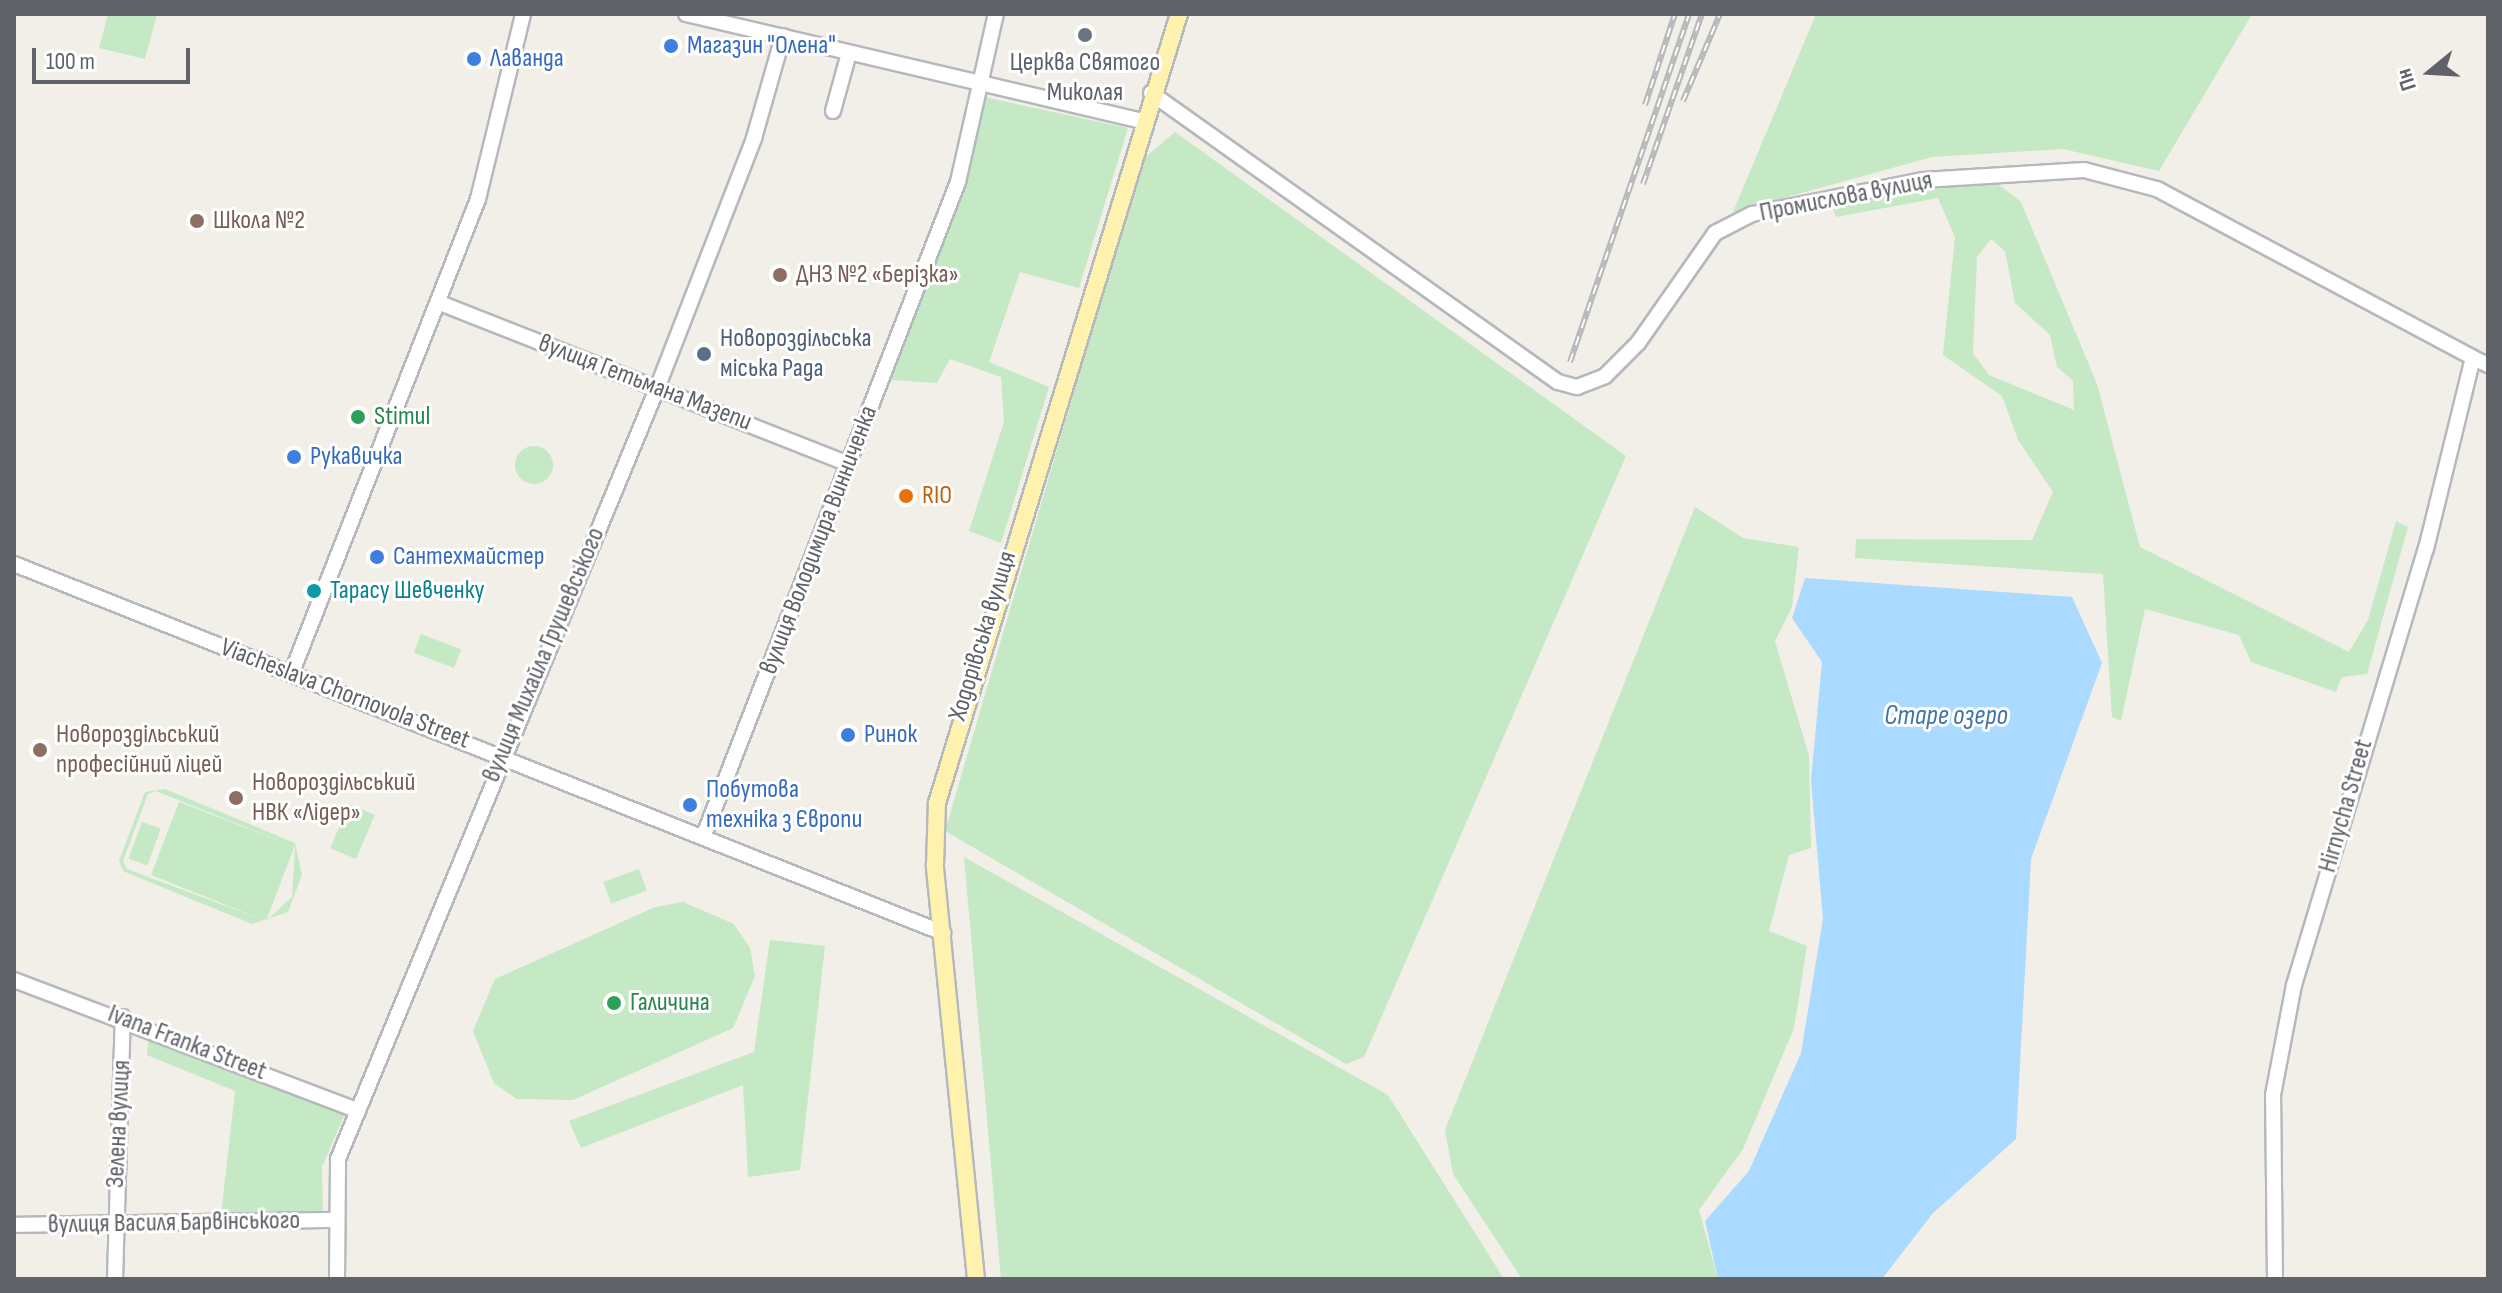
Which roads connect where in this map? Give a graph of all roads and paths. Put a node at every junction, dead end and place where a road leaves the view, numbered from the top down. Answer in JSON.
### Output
{"nodes":[{"id":1,"x":523,"y":14,"type":"edge"},
{"id":2,"x":686,"y":14,"type":"edge"},
{"id":3,"x":996,"y":14,"type":"edge"},
{"id":4,"x":1179,"y":14,"type":"edge"},
{"id":5,"x":783,"y":36,"type":"junction"},
{"id":6,"x":849,"y":53,"type":"junction"},
{"id":7,"x":980,"y":85,"type":"junction"},
{"id":8,"x":1151,"y":93,"type":"junction"},
{"id":9,"x":833,"y":111,"type":"dead end"},
{"id":10,"x":1141,"y":121,"type":"junction"},
{"id":11,"x":440,"y":303,"type":"junction"},
{"id":12,"x":2473,"y":358,"type":"junction"},
{"id":13,"x":2488,"y":365,"type":"edge"},
{"id":14,"x":658,"y":386,"type":"junction"},
{"id":15,"x":848,"y":464,"type":"junction"},
{"id":16,"x":14,"y":564,"type":"edge"},
{"id":17,"x":292,"y":672,"type":"junction"},
{"id":18,"x":501,"y":754,"type":"junction"},
{"id":19,"x":704,"y":835,"type":"junction"},
{"id":20,"x":943,"y":933,"type":"junction"},
{"id":21,"x":14,"y":980,"type":"edge"},
{"id":22,"x":123,"y":1017,"type":"junction"},
{"id":23,"x":358,"y":1111,"type":"junction"},
{"id":24,"x":335,"y":1220,"type":"junction"},
{"id":25,"x":14,"y":1225,"type":"edge"},
{"id":26,"x":114,"y":1226,"type":"junction"},
{"id":27,"x":115,"y":1279,"type":"edge"},
{"id":28,"x":337,"y":1279,"type":"edge"},
{"id":29,"x":976,"y":1279,"type":"edge"},
{"id":30,"x":2275,"y":1279,"type":"edge"}],
"edges":[{"from":1,"to":11,"type":"street"},
{"from":2,"to":5,"type":"street"},
{"from":3,"to":7,"type":"street","name":"вулиця Володимира Винниченка"},
{"from":4,"to":8,"type":"main road","name":"Ходорівська вулиця"},
{"from":5,"to":6,"type":"street"},
{"from":5,"to":14,"type":"street","name":"вулиця Михайла Грушевського"},
{"from":6,"to":7,"type":"street"},
{"from":6,"to":9,"type":"street"},
{"from":7,"to":10,"type":"street"},
{"from":7,"to":15,"type":"street","name":"вулиця Володимира Винниченка"},
{"from":8,"to":10,"type":"main road","name":"Ходорівська вулиця"},
{"from":8,"to":12,"type":"street","name":"Промислова вулиця"},
{"from":10,"to":20,"type":"main road","name":"Ходорівська вулиця"},
{"from":11,"to":14,"type":"street","name":"вулиця Гетьмана Мазепи"},
{"from":11,"to":17,"type":"street"},
{"from":12,"to":13,"type":"street"},
{"from":12,"to":30,"type":"street","name":"Hirnycha Street"},
{"from":14,"to":15,"type":"street","name":"вулиця Гетьмана Мазепи"},
{"from":14,"to":18,"type":"street","name":"вулиця Михайла Грушевського"},
{"from":15,"to":19,"type":"street","name":"вулиця Володимира Винниченка"},
{"from":16,"to":17,"type":"street","name":"Viacheslava Chornovola Street"},
{"from":17,"to":18,"type":"street","name":"Viacheslava Chornovola Street"},
{"from":18,"to":19,"type":"street","name":"Viacheslava Chornovola Street"},
{"from":18,"to":23,"type":"street","name":"вулиця Михайла Грушевського"},
{"from":19,"to":20,"type":"street","name":"Viacheslava Chornovola Street"},
{"from":20,"to":29,"type":"main road","name":"Ходорівська вулиця"},
{"from":21,"to":22,"type":"street","name":"Ivana Franka Street"},
{"from":22,"to":23,"type":"street","name":"Ivana Franka Street"},
{"from":22,"to":26,"type":"street","name":"Зелена вулиця"},
{"from":23,"to":24,"type":"street","name":"вулиця Михайла Грушевського"},
{"from":24,"to":26,"type":"street","name":"вулиця Василя Барвінського"},
{"from":24,"to":28,"type":"street","name":"вулиця Михайла Грушевського"},
{"from":25,"to":26,"type":"street","name":"вулиця Василя Барвінського"},
{"from":26,"to":27,"type":"street","name":"Зелена вулиця"}]}
